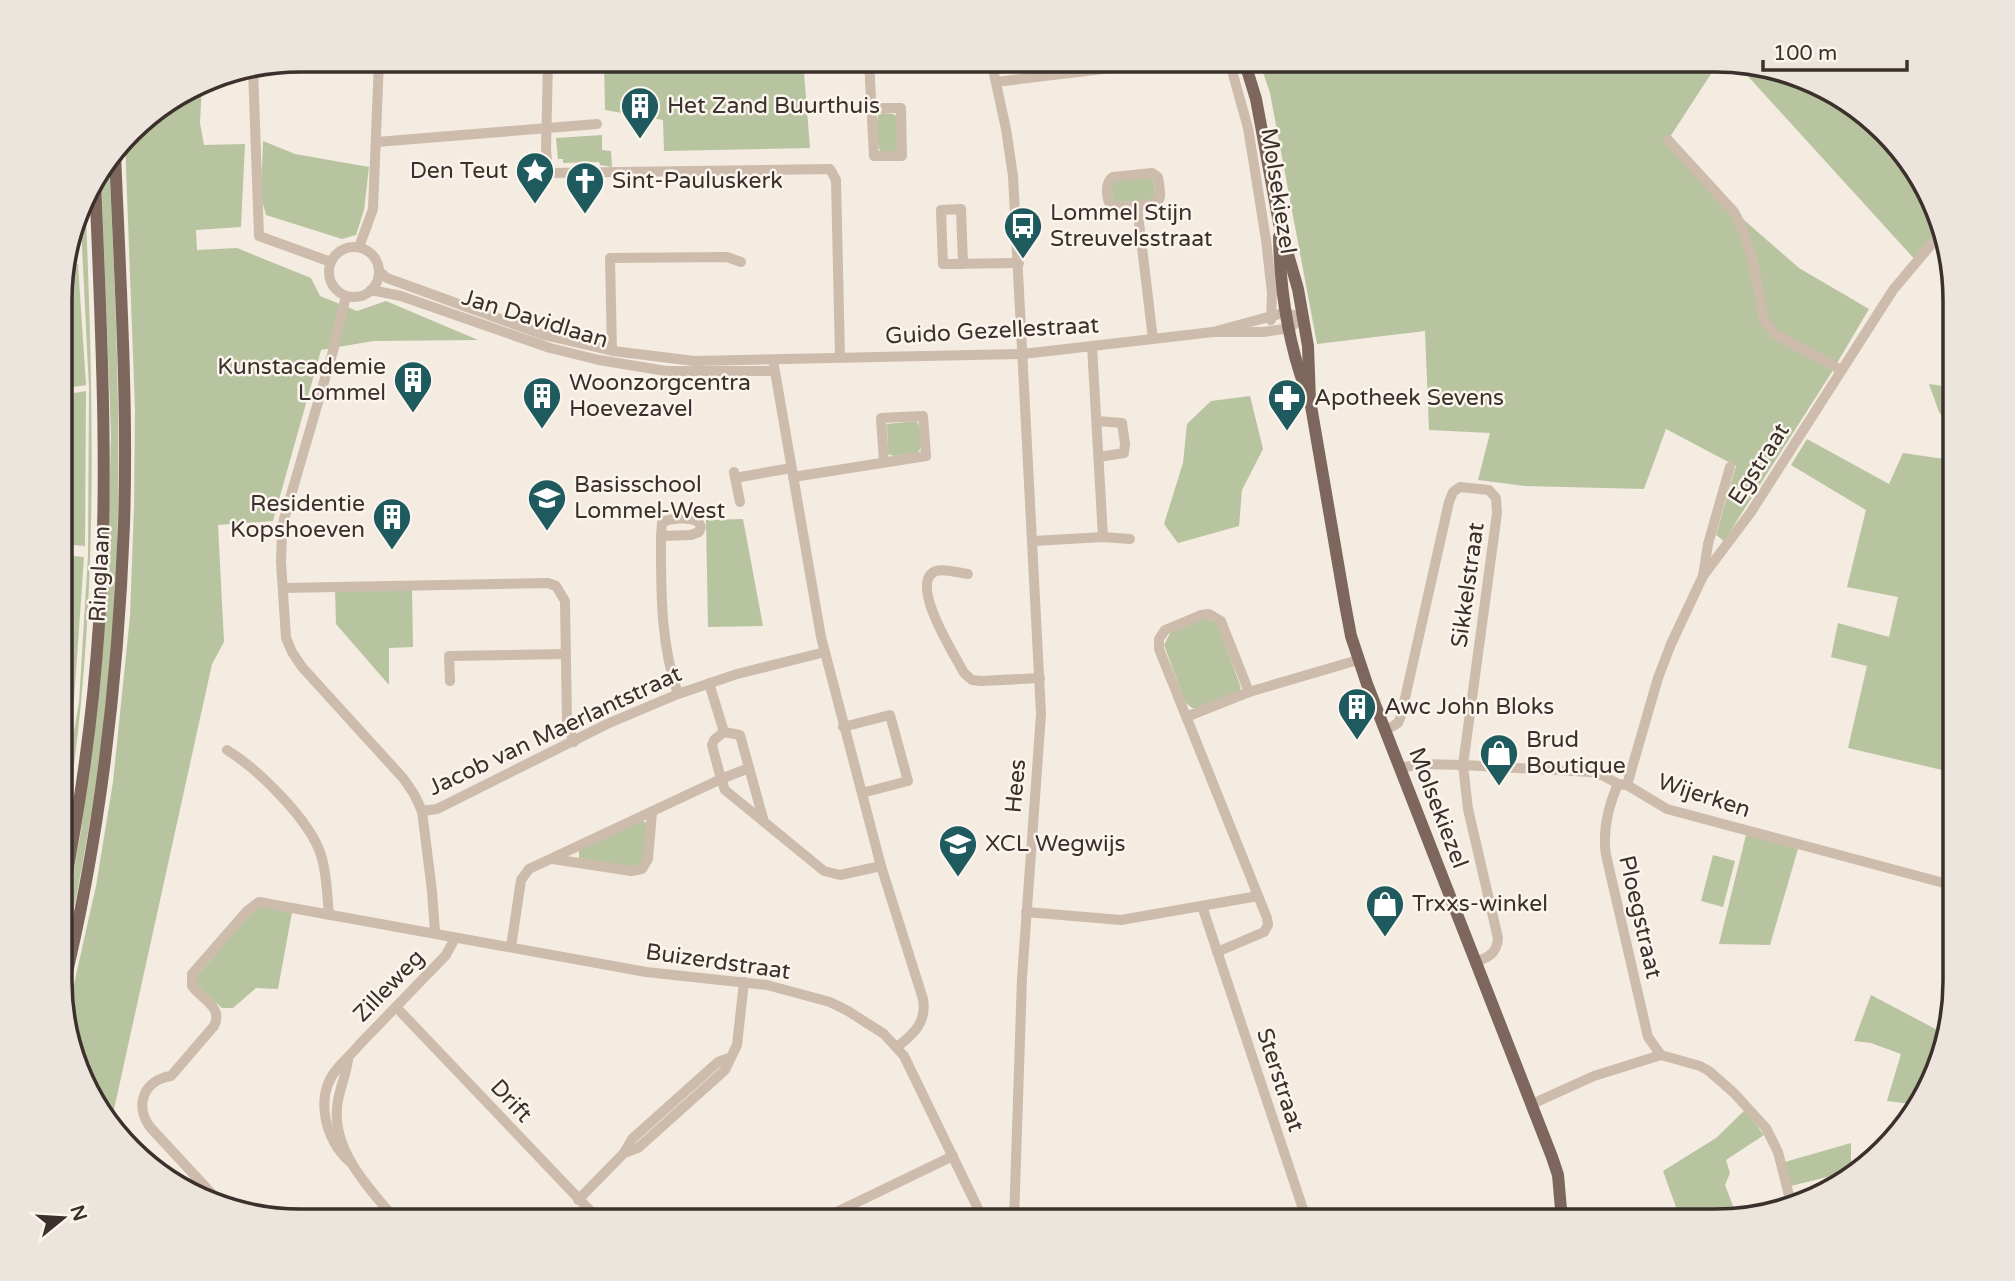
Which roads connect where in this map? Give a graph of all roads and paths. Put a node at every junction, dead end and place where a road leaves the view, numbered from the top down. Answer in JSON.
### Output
{"nodes":[{"id":1,"x":379,"y":72,"type":"edge"},
{"id":2,"x":548,"y":72,"type":"edge"},
{"id":3,"x":870,"y":72,"type":"edge"},
{"id":4,"x":994,"y":72,"type":"edge"},
{"id":5,"x":1079,"y":72,"type":"edge"},
{"id":6,"x":1232,"y":72,"type":"edge"},
{"id":7,"x":1247,"y":72,"type":"edge"},
{"id":8,"x":253,"y":76,"type":"edge"},
{"id":9,"x":996,"y":82,"type":"junction"},
{"id":10,"x":872,"y":108,"type":"junction"},
{"id":11,"x":597,"y":124,"type":"dead end"},
{"id":12,"x":546,"y":127,"type":"junction"},
{"id":13,"x":1668,"y":140,"type":"dead end"},
{"id":14,"x":377,"y":142,"type":"junction"},
{"id":15,"x":115,"y":166,"type":"edge"},
{"id":16,"x":96,"y":198,"type":"edge"},
{"id":17,"x":1137,"y":206,"type":"junction"},
{"id":18,"x":1279,"y":223,"type":"junction"},
{"id":19,"x":1935,"y":240,"type":"edge"},
{"id":20,"x":359,"y":247,"type":"junction"},
{"id":21,"x":331,"y":262,"type":"junction"},
{"id":22,"x":741,"y":262,"type":"dead end"},
{"id":23,"x":963,"y":264,"type":"junction"},
{"id":24,"x":1019,"y":264,"type":"junction"},
{"id":25,"x":379,"y":271,"type":"junction"},
{"id":26,"x":371,"y":290,"type":"junction"},
{"id":27,"x":425,"y":292,"type":"junction"},
{"id":28,"x":346,"y":296,"type":"junction"},
{"id":29,"x":421,"y":303,"type":"junction"},
{"id":30,"x":1287,"y":312,"type":"junction"},
{"id":31,"x":1270,"y":316,"type":"junction"},
{"id":32,"x":1302,"y":317,"type":"junction"},
{"id":33,"x":498,"y":325,"type":"junction"},
{"id":34,"x":1290,"y":328,"type":"junction"},
{"id":35,"x":1272,"y":331,"type":"junction"},
{"id":36,"x":1213,"y":332,"type":"junction"},
{"id":37,"x":1153,"y":339,"type":"junction"},
{"id":38,"x":1092,"y":346,"type":"junction"},
{"id":39,"x":611,"y":351,"type":"junction"},
{"id":40,"x":1023,"y":354,"type":"junction"},
{"id":41,"x":840,"y":357,"type":"junction"},
{"id":42,"x":773,"y":366,"type":"junction"},
{"id":43,"x":694,"y":367,"type":"junction"},
{"id":44,"x":1841,"y":370,"type":"junction"},
{"id":45,"x":1310,"y":400,"type":"junction"},
{"id":46,"x":1097,"y":421,"type":"junction"},
{"id":47,"x":1099,"y":457,"type":"junction"},
{"id":48,"x":884,"y":462,"type":"junction"},
{"id":49,"x":1730,"y":467,"type":"dead end"},
{"id":50,"x":792,"y":473,"type":"junction"},
{"id":51,"x":740,"y":502,"type":"dead end"},
{"id":52,"x":661,"y":536,"type":"dead end"},
{"id":53,"x":1103,"y":537,"type":"junction"},
{"id":54,"x":1130,"y":539,"type":"dead end"},
{"id":55,"x":1034,"y":541,"type":"junction"},
{"id":56,"x":968,"y":574,"type":"dead end"},
{"id":57,"x":1703,"y":576,"type":"junction"},
{"id":58,"x":283,"y":588,"type":"junction"},
{"id":59,"x":825,"y":652,"type":"junction"},
{"id":60,"x":566,"y":654,"type":"junction"},
{"id":61,"x":1358,"y":660,"type":"junction"},
{"id":62,"x":1040,"y":678,"type":"junction"},
{"id":63,"x":450,"y":681,"type":"dead end"},
{"id":64,"x":709,"y":683,"type":"junction"},
{"id":65,"x":1249,"y":692,"type":"junction"},
{"id":66,"x":678,"y":694,"type":"junction"},
{"id":67,"x":1186,"y":717,"type":"junction"},
{"id":68,"x":844,"y":727,"type":"junction"},
{"id":69,"x":1385,"y":731,"type":"junction"},
{"id":70,"x":724,"y":732,"type":"junction"},
{"id":71,"x":574,"y":742,"type":"junction"},
{"id":72,"x":227,"y":750,"type":"dead end"},
{"id":73,"x":1463,"y":765,"type":"junction"},
{"id":74,"x":750,"y":768,"type":"junction"},
{"id":75,"x":1400,"y":768,"type":"junction"},
{"id":76,"x":721,"y":779,"type":"junction"},
{"id":77,"x":1622,"y":785,"type":"junction"},
{"id":78,"x":862,"y":793,"type":"junction"},
{"id":79,"x":422,"y":811,"type":"junction"},
{"id":80,"x":652,"y":812,"type":"junction"},
{"id":81,"x":764,"y":823,"type":"junction"},
{"id":82,"x":72,"y":849,"type":"edge"},
{"id":83,"x":552,"y":859,"type":"junction"},
{"id":84,"x":881,"y":866,"type":"junction"},
{"id":85,"x":1943,"y":883,"type":"edge"},
{"id":86,"x":1258,"y":895,"type":"junction"},
{"id":87,"x":1202,"y":906,"type":"junction"},
{"id":88,"x":1026,"y":912,"type":"junction"},
{"id":89,"x":329,"y":915,"type":"junction"},
{"id":90,"x":435,"y":933,"type":"junction"},
{"id":91,"x":455,"y":938,"type":"junction"},
{"id":92,"x":511,"y":947,"type":"junction"},
{"id":93,"x":72,"y":950,"type":"edge"},
{"id":94,"x":1217,"y":952,"type":"junction"},
{"id":95,"x":1476,"y":962,"type":"junction"},
{"id":96,"x":744,"y":982,"type":"junction"},
{"id":97,"x":396,"y":1007,"type":"junction"},
{"id":98,"x":897,"y":1047,"type":"junction"},
{"id":99,"x":1661,"y":1055,"type":"junction"},
{"id":100,"x":1532,"y":1104,"type":"junction"},
{"id":101,"x":953,"y":1156,"type":"junction"},
{"id":102,"x":207,"y":1189,"type":"edge"},
{"id":103,"x":1789,"y":1196,"type":"edge"},
{"id":104,"x":579,"y":1200,"type":"junction"},
{"id":105,"x":386,"y":1209,"type":"edge"},
{"id":106,"x":588,"y":1209,"type":"edge"},
{"id":107,"x":847,"y":1209,"type":"edge"},
{"id":108,"x":978,"y":1209,"type":"edge"},
{"id":109,"x":1014,"y":1209,"type":"edge"},
{"id":110,"x":1303,"y":1209,"type":"edge"},
{"id":111,"x":1561,"y":1209,"type":"edge"}],
"edges":[{"from":1,"to":14,"type":"street"},
{"from":2,"to":12,"type":"street"},
{"from":3,"to":10,"type":"street"},
{"from":4,"to":9,"type":"street","name":"Hees"},
{"from":5,"to":9,"type":"street"},
{"from":6,"to":31,"type":"street","name":"Molsekiezel"},
{"from":7,"to":18,"type":"main road","name":"Molsekiezel"},
{"from":8,"to":21,"type":"street"},
{"from":9,"to":24,"type":"street","name":"Hees"},
{"from":10,"to":10,"type":"street"},
{"from":11,"to":12,"type":"street"},
{"from":12,"to":14,"type":"street"},
{"from":12,"to":41,"type":"street"},
{"from":13,"to":44,"type":"street"},
{"from":14,"to":20,"type":"street"},
{"from":15,"to":93,"type":"main road","name":"Ringlaan"},
{"from":16,"to":82,"type":"main road","name":"Ringlaan"},
{"from":17,"to":17,"type":"street"},
{"from":17,"to":37,"type":"street"},
{"from":18,"to":30,"type":"main road","name":"Molsekiezel"},
{"from":18,"to":32,"type":"main road","name":"Molsekiezel"},
{"from":19,"to":44,"type":"street","name":"Egstraat"},
{"from":20,"to":21,"type":"street"},
{"from":20,"to":25,"type":"street"},
{"from":21,"to":28,"type":"street"},
{"from":22,"to":39,"type":"street","name":"Jan Davidlaan"},
{"from":23,"to":23,"type":"street"},
{"from":23,"to":24,"type":"street"},
{"from":24,"to":40,"type":"street","name":"Hees"},
{"from":25,"to":26,"type":"street"},
{"from":25,"to":27,"type":"street","name":"Jan Davidlaan"},
{"from":26,"to":28,"type":"street"},
{"from":26,"to":29,"type":"street","name":"Jan Davidlaan"},
{"from":27,"to":29,"type":"street"},
{"from":27,"to":33,"type":"street","name":"Jan Davidlaan"},
{"from":28,"to":58,"type":"street"},
{"from":29,"to":33,"type":"street","name":"Jan Davidlaan"},
{"from":30,"to":31,"type":"street","name":"Guido Gezellestraat"},
{"from":30,"to":32,"type":"street"},
{"from":30,"to":34,"type":"main road","name":"Molsekiezel"},
{"from":31,"to":35,"type":"street","name":"Molsekiezel"},
{"from":31,"to":36,"type":"street","name":"Guido Gezellestraat"},
{"from":32,"to":34,"type":"street"},
{"from":32,"to":45,"type":"main road","name":"Molsekiezel"},
{"from":33,"to":39,"type":"street","name":"Jan Davidlaan"},
{"from":33,"to":43,"type":"street","name":"Jan Davidlaan"},
{"from":34,"to":35,"type":"street","name":"Guido Gezellestraat"},
{"from":34,"to":45,"type":"main road","name":"Molsekiezel"},
{"from":35,"to":36,"type":"street","name":"Guido Gezellestraat"},
{"from":36,"to":37,"type":"street","name":"Guido Gezellestraat"},
{"from":37,"to":38,"type":"street","name":"Guido Gezellestraat"},
{"from":38,"to":40,"type":"street","name":"Guido Gezellestraat"},
{"from":38,"to":46,"type":"street"},
{"from":39,"to":43,"type":"street","name":"Jan Davidlaan"},
{"from":40,"to":41,"type":"street","name":"Guido Gezellestraat"},
{"from":40,"to":55,"type":"street","name":"Hees"},
{"from":41,"to":42,"type":"street","name":"Guido Gezellestraat"},
{"from":42,"to":43,"type":"street","name":"Jan Davidlaan"},
{"from":42,"to":50,"type":"street"},
{"from":44,"to":57,"type":"street","name":"Egstraat"},
{"from":45,"to":61,"type":"main road","name":"Molsekiezel"},
{"from":46,"to":47,"type":"street"},
{"from":46,"to":47,"type":"street"},
{"from":47,"to":53,"type":"street"},
{"from":48,"to":48,"type":"street"},
{"from":48,"to":50,"type":"street"},
{"from":49,"to":57,"type":"street","name":"Egstraat"},
{"from":50,"to":51,"type":"street"},
{"from":50,"to":59,"type":"street"},
{"from":52,"to":66,"type":"street"},
{"from":53,"to":54,"type":"street"},
{"from":53,"to":55,"type":"street"},
{"from":55,"to":62,"type":"street","name":"Hees"},
{"from":56,"to":62,"type":"street"},
{"from":57,"to":77,"type":"street","name":"Egstraat"},
{"from":58,"to":60,"type":"street"},
{"from":58,"to":79,"type":"street"},
{"from":59,"to":64,"type":"street","name":"Jacob van Maerlantstraat"},
{"from":59,"to":68,"type":"street"},
{"from":60,"to":63,"type":"street"},
{"from":60,"to":71,"type":"street"},
{"from":61,"to":65,"type":"street"},
{"from":61,"to":69,"type":"main road","name":"Molsekiezel"},
{"from":62,"to":88,"type":"street","name":"Hees"},
{"from":64,"to":66,"type":"street","name":"Jacob van Maerlantstraat"},
{"from":64,"to":70,"type":"street"},
{"from":65,"to":67,"type":"street"},
{"from":65,"to":67,"type":"street"},
{"from":66,"to":71,"type":"street","name":"Jacob van Maerlantstraat"},
{"from":67,"to":86,"type":"street"},
{"from":68,"to":78,"type":"street"},
{"from":68,"to":78,"type":"street"},
{"from":69,"to":73,"type":"street","name":"Sikkelstraat"},
{"from":69,"to":75,"type":"main road","name":"Molsekiezel"},
{"from":70,"to":74,"type":"street"},
{"from":70,"to":76,"type":"street"},
{"from":71,"to":79,"type":"street","name":"Jacob van Maerlantstraat"},
{"from":72,"to":89,"type":"street"},
{"from":73,"to":75,"type":"street","name":"Wijerken"},
{"from":73,"to":77,"type":"street","name":"Wijerken"},
{"from":73,"to":95,"type":"street","name":"Sikkelstraat"},
{"from":74,"to":76,"type":"street"},
{"from":74,"to":81,"type":"street"},
{"from":75,"to":95,"type":"main road","name":"Molsekiezel"},
{"from":76,"to":80,"type":"street"},
{"from":76,"to":81,"type":"street"},
{"from":77,"to":85,"type":"street","name":"Wijerken"},
{"from":77,"to":99,"type":"street","name":"Ploegstraat"},
{"from":78,"to":84,"type":"street"},
{"from":79,"to":90,"type":"street"},
{"from":80,"to":83,"type":"street"},
{"from":80,"to":83,"type":"street"},
{"from":81,"to":84,"type":"street"},
{"from":83,"to":92,"type":"street"},
{"from":84,"to":98,"type":"street"},
{"from":86,"to":87,"type":"street"},
{"from":86,"to":94,"type":"street"},
{"from":87,"to":88,"type":"street"},
{"from":87,"to":94,"type":"street","name":"Sterstraat"},
{"from":88,"to":109,"type":"street","name":"Hees"},
{"from":89,"to":90,"type":"street","name":"Buizerdstraat"},
{"from":89,"to":102,"type":"street","name":"Buizerdstraat"},
{"from":90,"to":91,"type":"street","name":"Buizerdstraat"},
{"from":91,"to":92,"type":"street","name":"Buizerdstraat"},
{"from":91,"to":97,"type":"street","name":"Zilleweg"},
{"from":92,"to":96,"type":"street","name":"Buizerdstraat"},
{"from":94,"to":110,"type":"street","name":"Sterstraat"},
{"from":95,"to":100,"type":"main road","name":"Molsekiezel"},
{"from":96,"to":98,"type":"street","name":"Buizerdstraat"},
{"from":96,"to":104,"type":"street"},
{"from":97,"to":104,"type":"street","name":"Drift"},
{"from":97,"to":105,"type":"street","name":"Zilleweg"},
{"from":98,"to":101,"type":"street","name":"Buizerdstraat"},
{"from":99,"to":100,"type":"street"},
{"from":99,"to":103,"type":"street"},
{"from":100,"to":111,"type":"main road","name":"Molsekiezel"},
{"from":101,"to":107,"type":"street"},
{"from":101,"to":108,"type":"street","name":"Buizerdstraat"},
{"from":104,"to":106,"type":"street","name":"Drift"}]}
